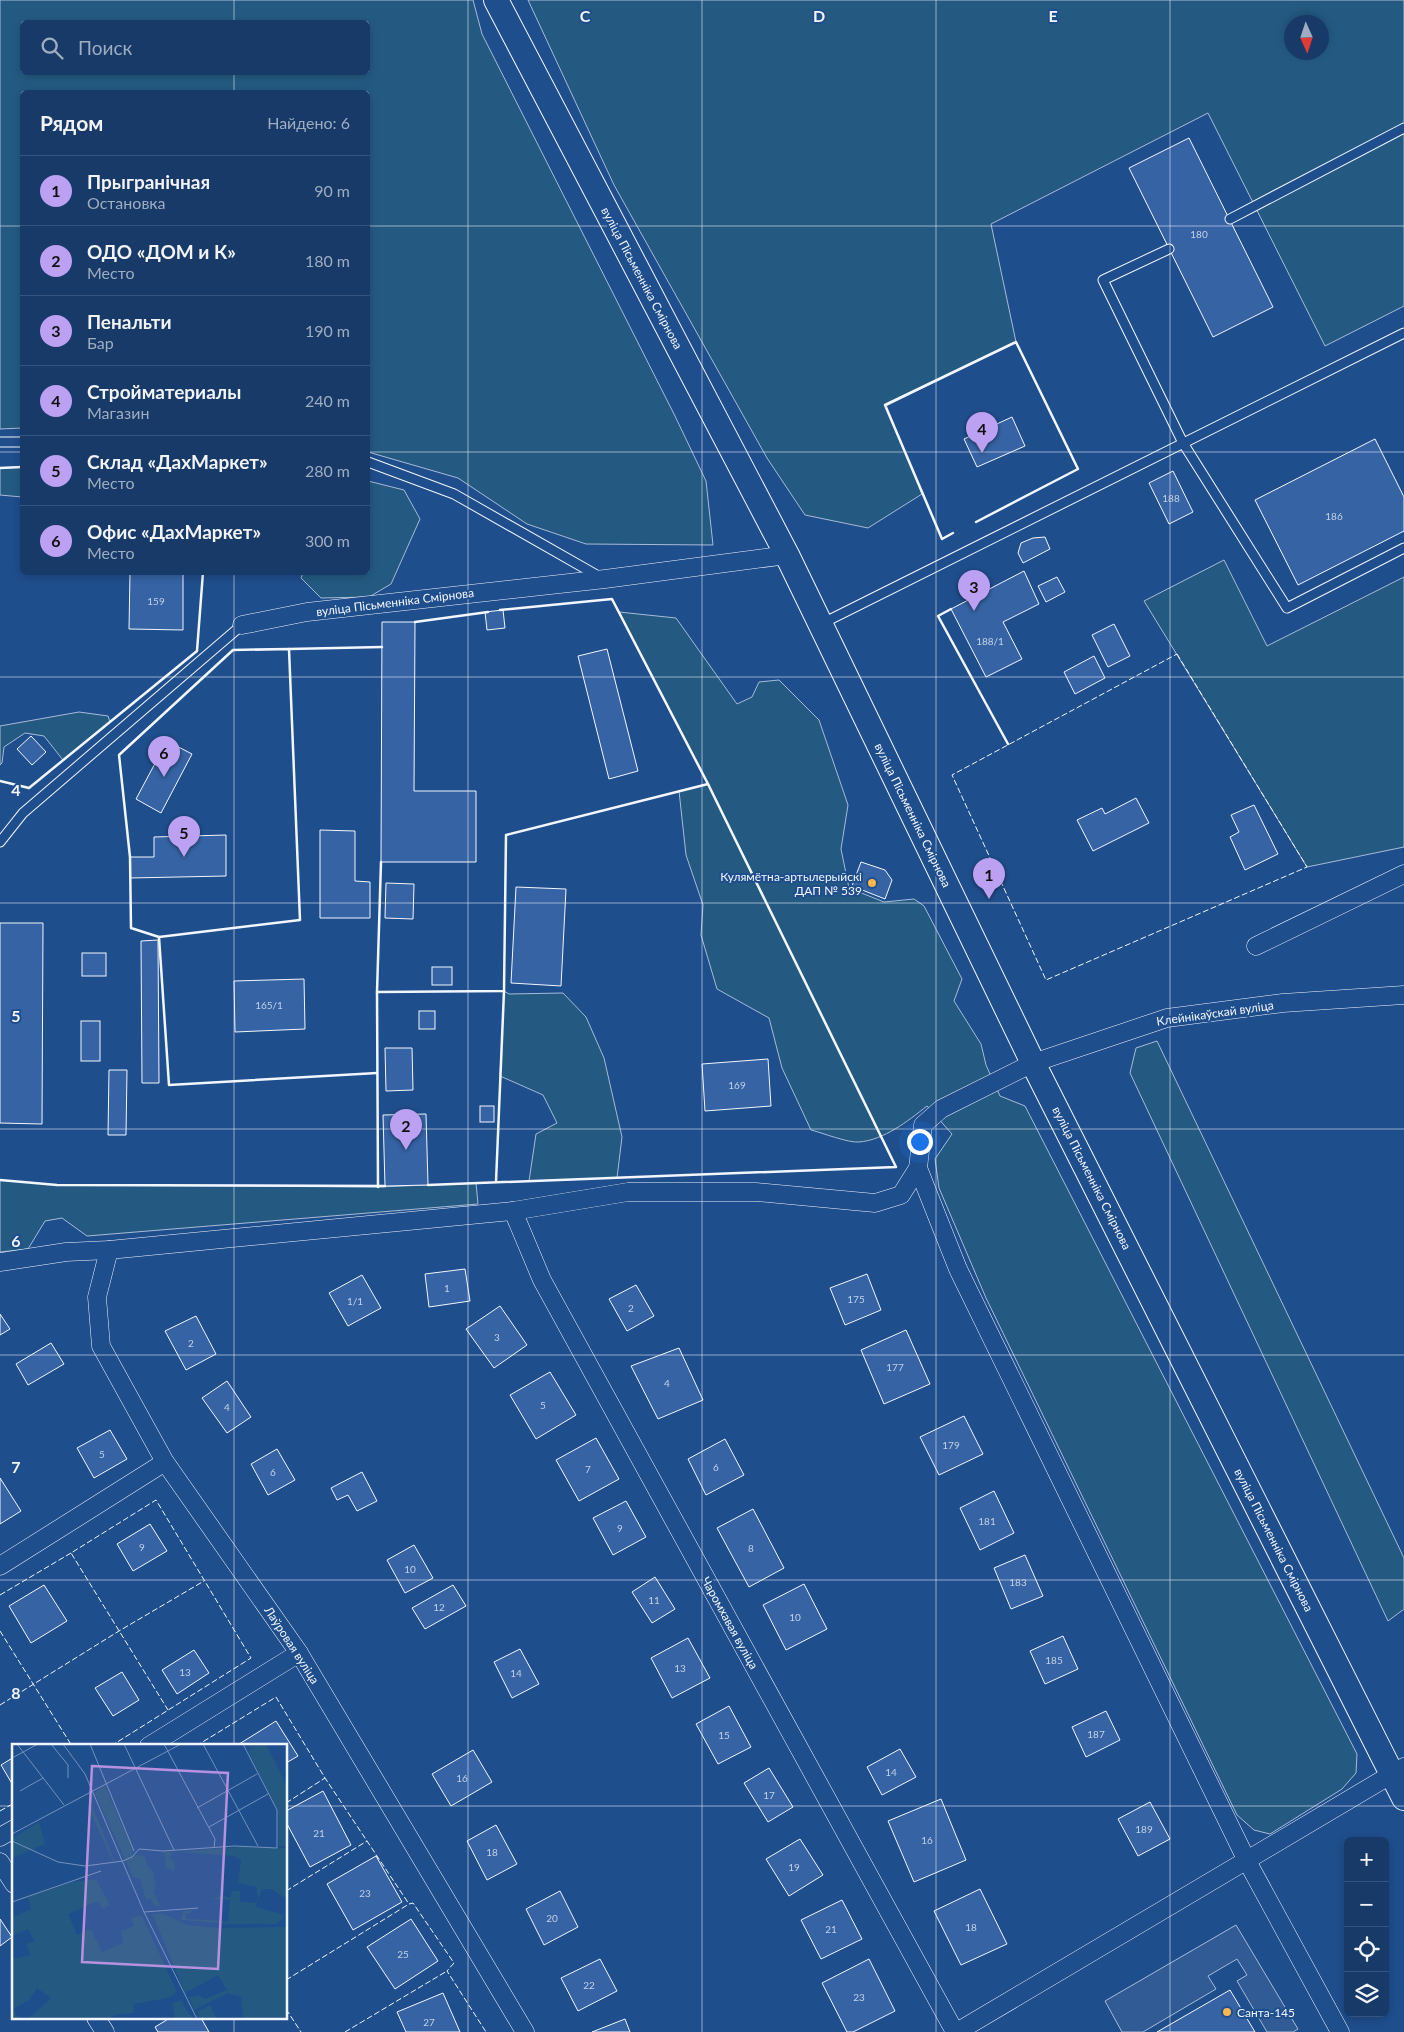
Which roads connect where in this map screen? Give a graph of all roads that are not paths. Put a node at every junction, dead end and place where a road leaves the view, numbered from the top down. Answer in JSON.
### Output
{"nodes":[{"id":1,"x":496,"y":0,"type":"edge"},
{"id":2,"x":1404,"y":128,"type":"edge"},
{"id":3,"x":1230,"y":219,"type":"dead end"},
{"id":4,"x":1169,"y":249,"type":"dead end"},
{"id":5,"x":1404,"y":333,"type":"edge"},
{"id":6,"x":0,"y":442,"type":"edge"},
{"id":7,"x":20,"y":442,"type":"edge"},
{"id":8,"x":1184,"y":443,"type":"junction"},
{"id":9,"x":370,"y":463,"type":"edge"},
{"id":10,"x":1404,"y":548,"type":"edge"},
{"id":11,"x":787,"y":555,"type":"junction"},
{"id":12,"x":605,"y":580,"type":"junction"},
{"id":13,"x":821,"y":624,"type":"junction"},
{"id":14,"x":242,"y":625,"type":"joint"},
{"id":15,"x":0,"y":842,"type":"edge"},
{"id":16,"x":1404,"y":874,"type":"edge"},
{"id":17,"x":1256,"y":946,"type":"dead end"},
{"id":18,"x":1404,"y":995,"type":"edge"},
{"id":19,"x":1034,"y":1063,"type":"junction"},
{"id":20,"x":918,"y":1168,"type":"junction"},
{"id":21,"x":514,"y":1211,"type":"junction"},
{"id":22,"x":108,"y":1250,"type":"junction"},
{"id":23,"x":0,"y":1262,"type":"edge"},
{"id":24,"x":165,"y":1462,"type":"junction"},
{"id":25,"x":0,"y":1566,"type":"edge"},
{"id":26,"x":300,"y":1653,"type":"junction"},
{"id":27,"x":152,"y":1744,"type":"edge"},
{"id":28,"x":1398,"y":1771,"type":"edge"},
{"id":29,"x":1404,"y":1798,"type":"edge"},
{"id":30,"x":12,"y":1830,"type":"edge"},
{"id":31,"x":0,"y":1837,"type":"edge"},
{"id":32,"x":1248,"y":1861,"type":"junction"},
{"id":33,"x":0,"y":1862,"type":"edge"},
{"id":34,"x":12,"y":1881,"type":"edge"},
{"id":35,"x":97,"y":2020,"type":"edge"},
{"id":36,"x":104,"y":2032,"type":"edge"},
{"id":37,"x":525,"y":2032,"type":"edge"},
{"id":38,"x":956,"y":2032,"type":"edge"},
{"id":39,"x":1340,"y":2032,"type":"edge"}],
"edges":[{"from":1,"to":11,"type":"main road","name":"вуліца Пісьменніка Смірнова"},
{"from":2,"to":3,"type":"lane"},
{"from":4,"to":8,"type":"lane"},
{"from":5,"to":8,"type":"lane"},
{"from":6,"to":7,"type":"lane"},
{"from":8,"to":10,"type":"lane"},
{"from":8,"to":13,"type":"lane"},
{"from":9,"to":12,"type":"lane"},
{"from":11,"to":12,"type":"street","name":"вуліца Пісьменніка Смірнова"},
{"from":11,"to":13,"type":"main road","name":"вуліца Пісьменніка Смірнова"},
{"from":12,"to":14,"type":"street","name":"вуліца Пісьменніка Смірнова"},
{"from":13,"to":19,"type":"main road","name":"вуліца Пісьменніка Смірнова"},
{"from":14,"to":15,"type":"lane"},
{"from":16,"to":17,"type":"street"},
{"from":18,"to":19,"type":"street","name":"Клейнікаўскай вуліца"},
{"from":19,"to":20,"type":"street","name":"Клейнікаўскай вуліца"},
{"from":19,"to":28,"type":"main road","name":"вуліца Пісьменніка Смірнова"},
{"from":20,"to":21,"type":"street"},
{"from":20,"to":32,"type":"street"},
{"from":21,"to":22,"type":"street"},
{"from":21,"to":38,"type":"street","name":"Чаромхавая вуліца"},
{"from":22,"to":23,"type":"street"},
{"from":22,"to":24,"type":"street","name":"Лаўровая вуліца"},
{"from":24,"to":25,"type":"street"},
{"from":24,"to":26,"type":"street","name":"Лаўровая вуліца"},
{"from":26,"to":27,"type":"street"},
{"from":26,"to":37,"type":"street","name":"Лаўровая вуліца"},
{"from":28,"to":29,"type":"main road","name":"вуліца Пісьменніка Смірнова"},
{"from":28,"to":32,"type":"street"},
{"from":30,"to":31,"type":"street"},
{"from":32,"to":38,"type":"street"},
{"from":32,"to":39,"type":"street"},
{"from":33,"to":34,"type":"street"},
{"from":35,"to":36,"type":"street"}]}
